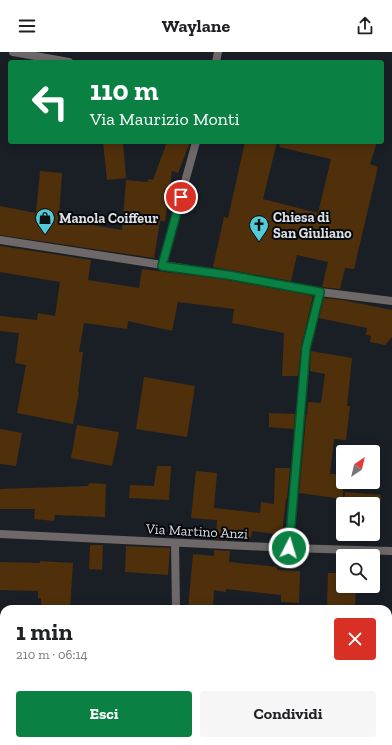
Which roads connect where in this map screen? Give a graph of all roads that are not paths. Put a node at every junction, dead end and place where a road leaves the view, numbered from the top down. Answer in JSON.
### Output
{"nodes":[{"id":1,"x":13,"y":52,"type":"edge"},
{"id":2,"x":58,"y":60,"type":"edge"},
{"id":3,"x":195,"y":144,"type":"edge"},
{"id":4,"x":0,"y":240,"type":"edge"},
{"id":5,"x":162,"y":266,"type":"junction"},
{"id":6,"x":320,"y":292,"type":"junction"},
{"id":7,"x":392,"y":301,"type":"edge"},
{"id":8,"x":0,"y":534,"type":"edge"},
{"id":9,"x":175,"y":543,"type":"junction"},
{"id":10,"x":289,"y":548,"type":"junction"},
{"id":11,"x":392,"y":551,"type":"edge"},
{"id":12,"x":176,"y":605,"type":"edge"}],
"edges":[{"from":1,"to":2,"type":"street"},
{"from":3,"to":5,"type":"street"},
{"from":4,"to":5,"type":"street"},
{"from":5,"to":6,"type":"street"},
{"from":6,"to":7,"type":"street"},
{"from":6,"to":10,"type":"street"},
{"from":8,"to":9,"type":"street","name":"Via Martino Anzi"},
{"from":9,"to":10,"type":"street","name":"Via Martino Anzi"},
{"from":9,"to":12,"type":"street"},
{"from":10,"to":11,"type":"street","name":"Via Martino Anzi"}]}
